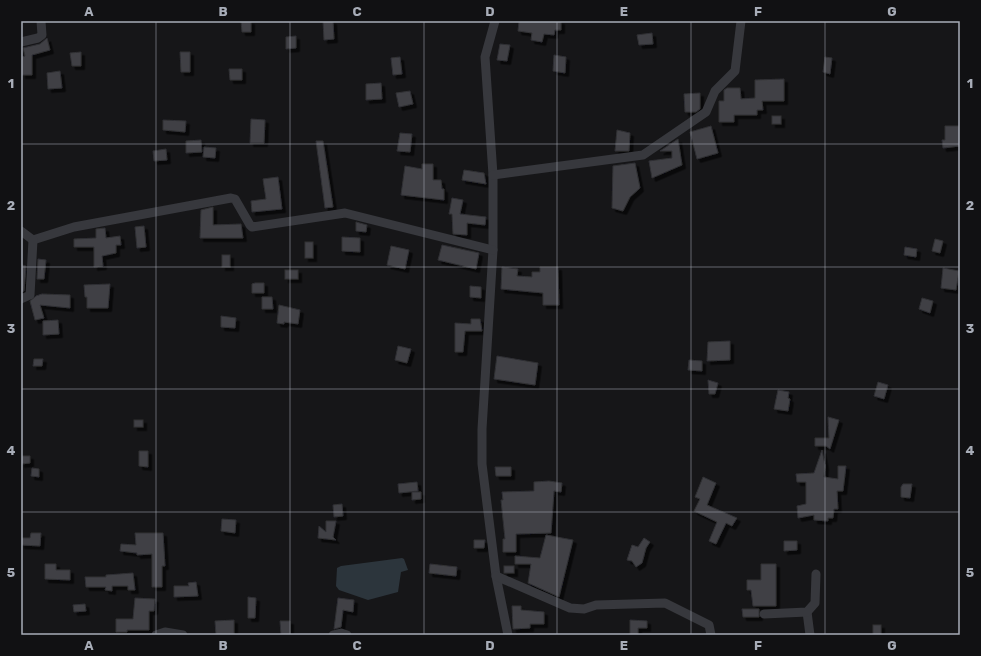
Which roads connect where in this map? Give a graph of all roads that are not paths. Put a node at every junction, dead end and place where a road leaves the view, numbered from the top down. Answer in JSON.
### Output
{"nodes":[{"id":1,"x":41,"y":21,"type":"edge"},
{"id":2,"x":495,"y":21,"type":"edge"},
{"id":3,"x":741,"y":21,"type":"edge"},
{"id":4,"x":21,"y":42,"type":"edge"},
{"id":5,"x":493,"y":175,"type":"junction"},
{"id":6,"x":21,"y":231,"type":"edge"},
{"id":7,"x":33,"y":240,"type":"junction"},
{"id":8,"x":492,"y":250,"type":"junction"},
{"id":9,"x":21,"y":299,"type":"edge"},
{"id":10,"x":816,"y":574,"type":"dead end"},
{"id":11,"x":496,"y":576,"type":"junction"},
{"id":12,"x":807,"y":612,"type":"junction"},
{"id":13,"x":764,"y":614,"type":"dead end"},
{"id":14,"x":156,"y":635,"type":"edge"},
{"id":15,"x":183,"y":635,"type":"edge"},
{"id":16,"x":334,"y":635,"type":"edge"},
{"id":17,"x":347,"y":635,"type":"edge"},
{"id":18,"x":508,"y":635,"type":"edge"},
{"id":19,"x":711,"y":635,"type":"edge"},
{"id":20,"x":810,"y":635,"type":"edge"}],
"edges":[{"from":1,"to":4,"type":"street"},
{"from":2,"to":5,"type":"street"},
{"from":3,"to":5,"type":"street"},
{"from":5,"to":8,"type":"street"},
{"from":6,"to":7,"type":"street"},
{"from":7,"to":8,"type":"street"},
{"from":7,"to":9,"type":"street"},
{"from":8,"to":11,"type":"street"},
{"from":10,"to":12,"type":"street"},
{"from":11,"to":18,"type":"street"},
{"from":11,"to":19,"type":"street"},
{"from":12,"to":13,"type":"street"},
{"from":12,"to":20,"type":"street"},
{"from":14,"to":15,"type":"street"},
{"from":16,"to":17,"type":"street"}]}
